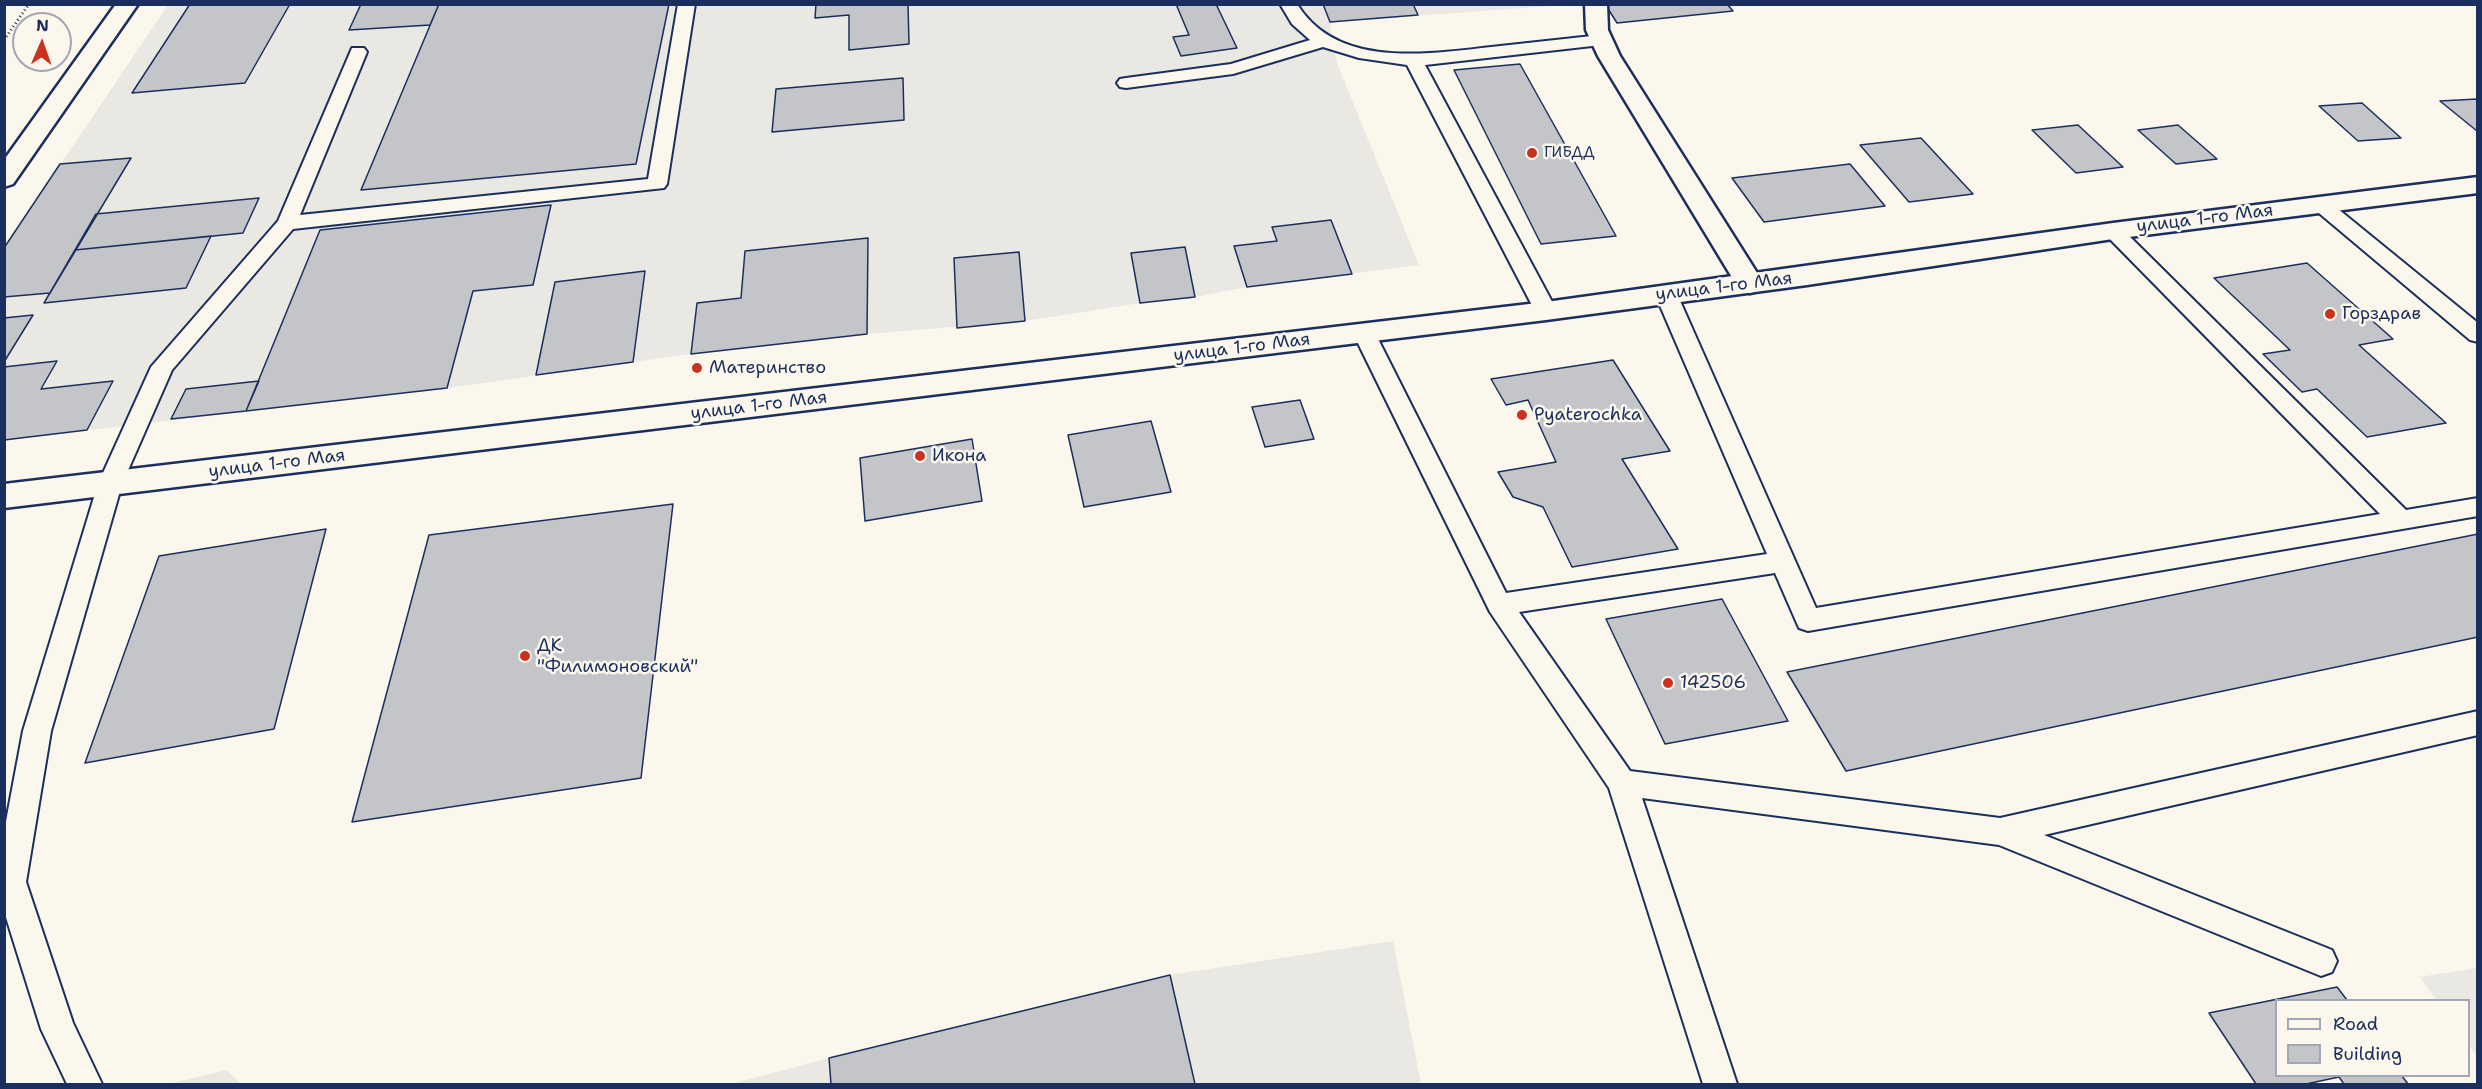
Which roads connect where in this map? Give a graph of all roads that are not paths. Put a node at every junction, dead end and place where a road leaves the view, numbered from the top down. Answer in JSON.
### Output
{"nodes":[{"id":1,"x":127,"y":4,"type":"edge"},
{"id":2,"x":687,"y":4,"type":"edge"},
{"id":3,"x":1288,"y":4,"type":"edge"},
{"id":4,"x":1596,"y":4,"type":"edge"},
{"id":5,"x":1601,"y":40,"type":"junction"},
{"id":6,"x":1322,"y":42,"type":"junction"},
{"id":7,"x":358,"y":52,"type":"dead end"},
{"id":8,"x":1414,"y":61,"type":"junction"},
{"id":9,"x":1126,"y":83,"type":"dead end"},
{"id":10,"x":4,"y":179,"type":"edge"},
{"id":11,"x":2478,"y":185,"type":"edge"},
{"id":12,"x":2320,"y":204,"type":"junction"},
{"id":13,"x":287,"y":223,"type":"junction"},
{"id":14,"x":2113,"y":231,"type":"junction"},
{"id":15,"x":1750,"y":284,"type":"junction"},
{"id":16,"x":1666,"y":294,"type":"junction"},
{"id":17,"x":1546,"y":310,"type":"junction"},
{"id":18,"x":1364,"y":333,"type":"junction"},
{"id":19,"x":2478,"y":335,"type":"edge"},
{"id":20,"x":110,"y":484,"type":"junction"},
{"id":21,"x":4,"y":496,"type":"edge"},
{"id":22,"x":2478,"y":507,"type":"edge"},
{"id":23,"x":2401,"y":520,"type":"junction"},
{"id":24,"x":1783,"y":562,"type":"junction"},
{"id":25,"x":1499,"y":605,"type":"junction"},
{"id":26,"x":2478,"y":723,"type":"edge"},
{"id":27,"x":1622,"y":783,"type":"junction"},
{"id":28,"x":2000,"y":832,"type":"junction"},
{"id":29,"x":2321,"y":961,"type":"dead end"},
{"id":30,"x":85,"y":1084,"type":"edge"},
{"id":31,"x":1720,"y":1084,"type":"edge"}],
"edges":[{"from":1,"to":10,"type":"street"},
{"from":2,"to":13,"type":"lane"},
{"from":3,"to":6,"type":"lane"},
{"from":4,"to":5,"type":"street"},
{"from":5,"to":8,"type":"lane"},
{"from":5,"to":15,"type":"street"},
{"from":6,"to":8,"type":"lane"},
{"from":6,"to":9,"type":"lane"},
{"from":7,"to":13,"type":"lane"},
{"from":8,"to":17,"type":"lane"},
{"from":11,"to":12,"type":"street","name":"улица 1-го Мая"},
{"from":12,"to":14,"type":"street","name":"улица 1-го Мая"},
{"from":12,"to":19,"type":"lane"},
{"from":13,"to":20,"type":"lane"},
{"from":14,"to":15,"type":"street","name":"улица 1-го Мая"},
{"from":14,"to":23,"type":"lane"},
{"from":15,"to":16,"type":"street","name":"улица 1-го Мая"},
{"from":16,"to":17,"type":"street","name":"улица 1-го Мая"},
{"from":16,"to":24,"type":"lane"},
{"from":17,"to":18,"type":"street","name":"улица 1-го Мая"},
{"from":18,"to":20,"type":"street","name":"улица 1-го Мая"},
{"from":18,"to":25,"type":"lane"},
{"from":20,"to":21,"type":"street","name":"улица 1-го Мая"},
{"from":20,"to":30,"type":"lane"},
{"from":22,"to":23,"type":"lane"},
{"from":23,"to":24,"type":"lane"},
{"from":24,"to":25,"type":"lane"},
{"from":25,"to":27,"type":"lane"},
{"from":26,"to":28,"type":"lane"},
{"from":27,"to":28,"type":"lane"},
{"from":27,"to":31,"type":"lane"},
{"from":28,"to":29,"type":"lane"}]}
